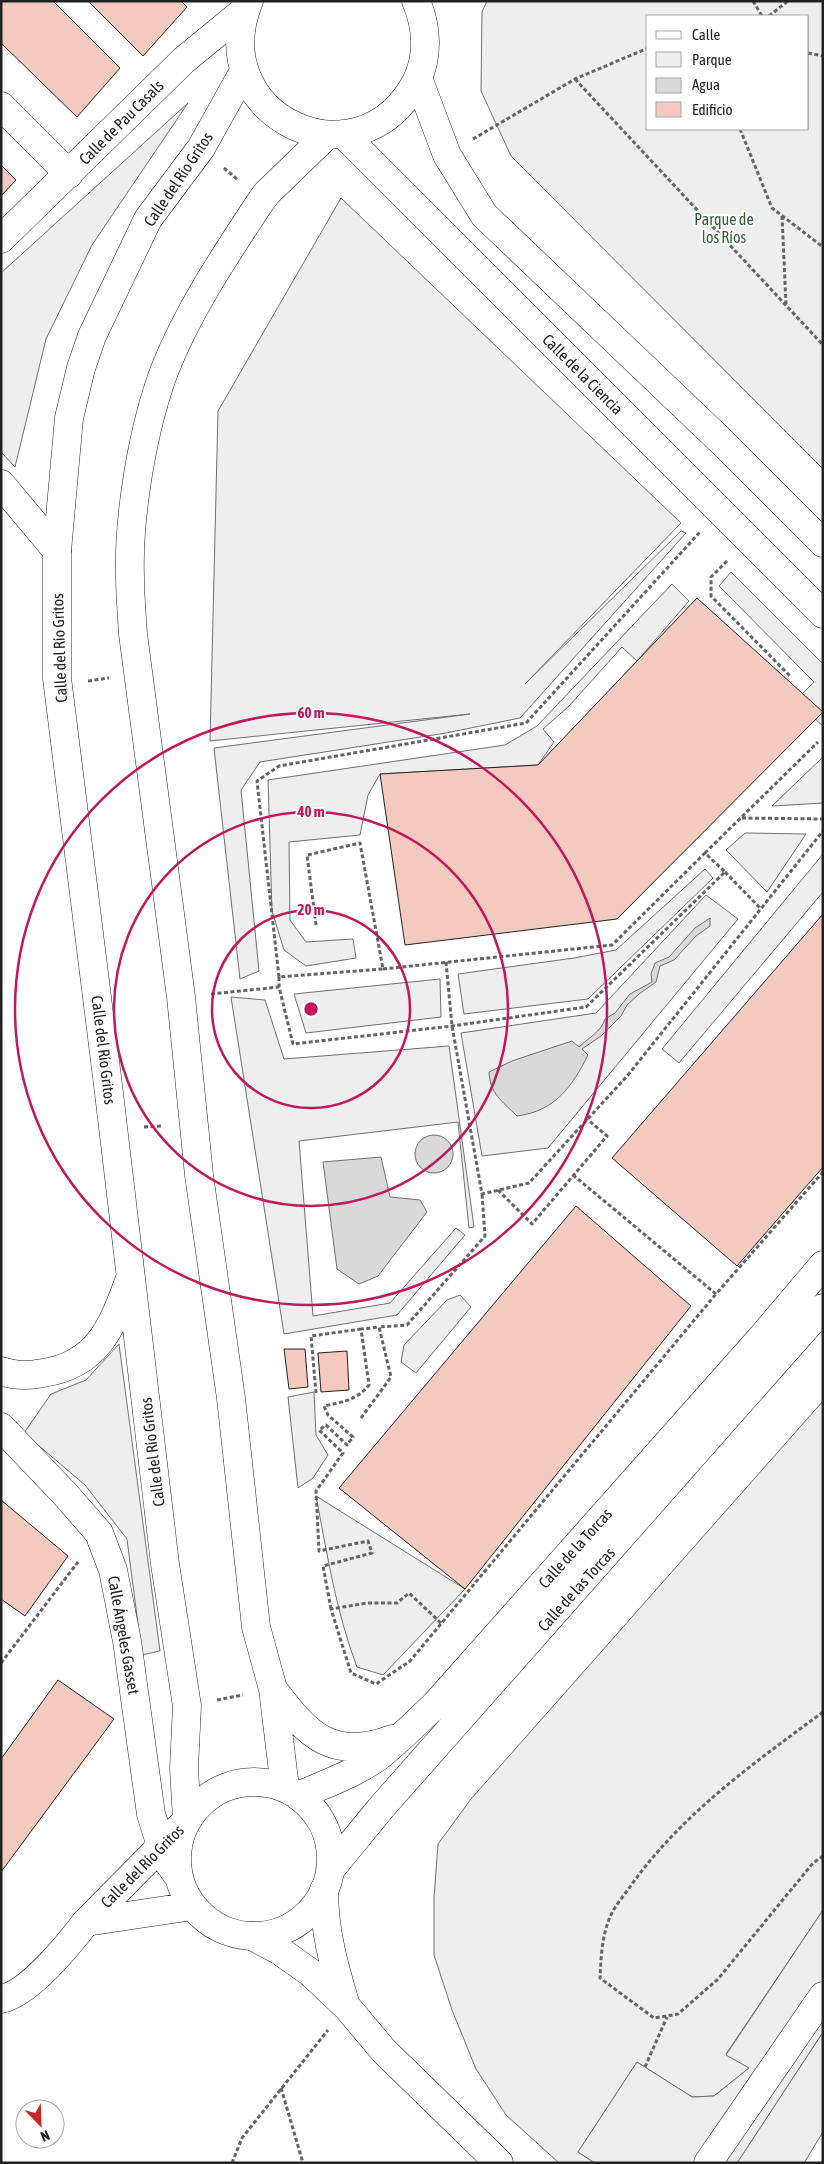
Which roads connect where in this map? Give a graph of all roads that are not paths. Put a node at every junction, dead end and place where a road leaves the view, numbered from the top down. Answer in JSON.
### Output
{"nodes":[{"id":1,"x":422,"y":5,"type":"edge"},
{"id":2,"x":247,"y":6,"type":"edge"},
{"id":3,"x":244,"y":71,"type":"junction"},
{"id":4,"x":418,"y":78,"type":"junction"},
{"id":5,"x":1,"y":106,"type":"edge"},
{"id":6,"x":335,"y":134,"type":"junction"},
{"id":7,"x":69,"y":174,"type":"junction"},
{"id":8,"x":1,"y":239,"type":"edge"},
{"id":9,"x":1,"y":484,"type":"edge"},
{"id":10,"x":823,"y":544,"type":"edge"},
{"id":11,"x":56,"y":550,"type":"junction"},
{"id":12,"x":823,"y":614,"type":"edge"},
{"id":13,"x":823,"y":1265,"type":"edge"},
{"id":14,"x":131,"y":1275,"type":"junction"},
{"id":15,"x":823,"y":1308,"type":"edge"},
{"id":16,"x":1,"y":1371,"type":"edge"},
{"id":17,"x":1,"y":1427,"type":"edge"},
{"id":18,"x":273,"y":1689,"type":"junction"},
{"id":19,"x":405,"y":1734,"type":"junction"},
{"id":20,"x":292,"y":1792,"type":"junction"},
{"id":21,"x":187,"y":1820,"type":"junction"},
{"id":22,"x":161,"y":1846,"type":"junction"},
{"id":23,"x":178,"y":1876,"type":"junction"},
{"id":24,"x":327,"y":1880,"type":"junction"},
{"id":25,"x":193,"y":1906,"type":"junction"},
{"id":26,"x":86,"y":1922,"type":"junction"},
{"id":27,"x":252,"y":1936,"type":"junction"},
{"id":28,"x":823,"y":1996,"type":"edge"},
{"id":29,"x":1,"y":1999,"type":"edge"},
{"id":30,"x":347,"y":2007,"type":"junction"},
{"id":31,"x":499,"y":2163,"type":"edge"},
{"id":32,"x":708,"y":2163,"type":"edge"}],
"edges":[{"from":1,"to":4,"type":"street"},
{"from":2,"to":3,"type":"street"},
{"from":2,"to":7,"type":"street","name":"Calle de Pau Casals"},
{"from":3,"to":6,"type":"street"},
{"from":3,"to":11,"type":"street","name":"Calle del Río Gritos"},
{"from":4,"to":6,"type":"street"},
{"from":4,"to":10,"type":"street"},
{"from":5,"to":7,"type":"street"},
{"from":6,"to":12,"type":"street","name":"Calle de la Ciencia"},
{"from":6,"to":18,"type":"street"},
{"from":7,"to":8,"type":"street","name":"Calle de Pau Casals"},
{"from":9,"to":11,"type":"street"},
{"from":11,"to":14,"type":"street","name":"Calle del Río Gritos"},
{"from":13,"to":19,"type":"street","name":"Calle de la Torcas"},
{"from":14,"to":16,"type":"street"},
{"from":14,"to":21,"type":"street","name":"Calle del Río Gritos"},
{"from":15,"to":24,"type":"street","name":"Calle de las Torcas"},
{"from":17,"to":22,"type":"street","name":"Calle Ángeles Gasset"},
{"from":18,"to":19,"type":"street"},
{"from":18,"to":20,"type":"street"},
{"from":19,"to":20,"type":"street","name":"Calle de la Torcas"},
{"from":20,"to":21,"type":"street"},
{"from":20,"to":24,"type":"street"},
{"from":21,"to":22,"type":"street","name":"Calle del Río Gritos"},
{"from":21,"to":23,"type":"street"},
{"from":22,"to":23,"type":"street","name":"Calle Ángeles Gasset"},
{"from":22,"to":26,"type":"street","name":"Calle del Río Gritos"},
{"from":23,"to":25,"type":"street"},
{"from":24,"to":27,"type":"street"},
{"from":24,"to":30,"type":"street"},
{"from":25,"to":26,"type":"street","name":"Calle del Río Gritos"},
{"from":25,"to":27,"type":"street"},
{"from":26,"to":29,"type":"street"},
{"from":27,"to":30,"type":"street"},
{"from":28,"to":32,"type":"street"},
{"from":30,"to":31,"type":"street"}]}
